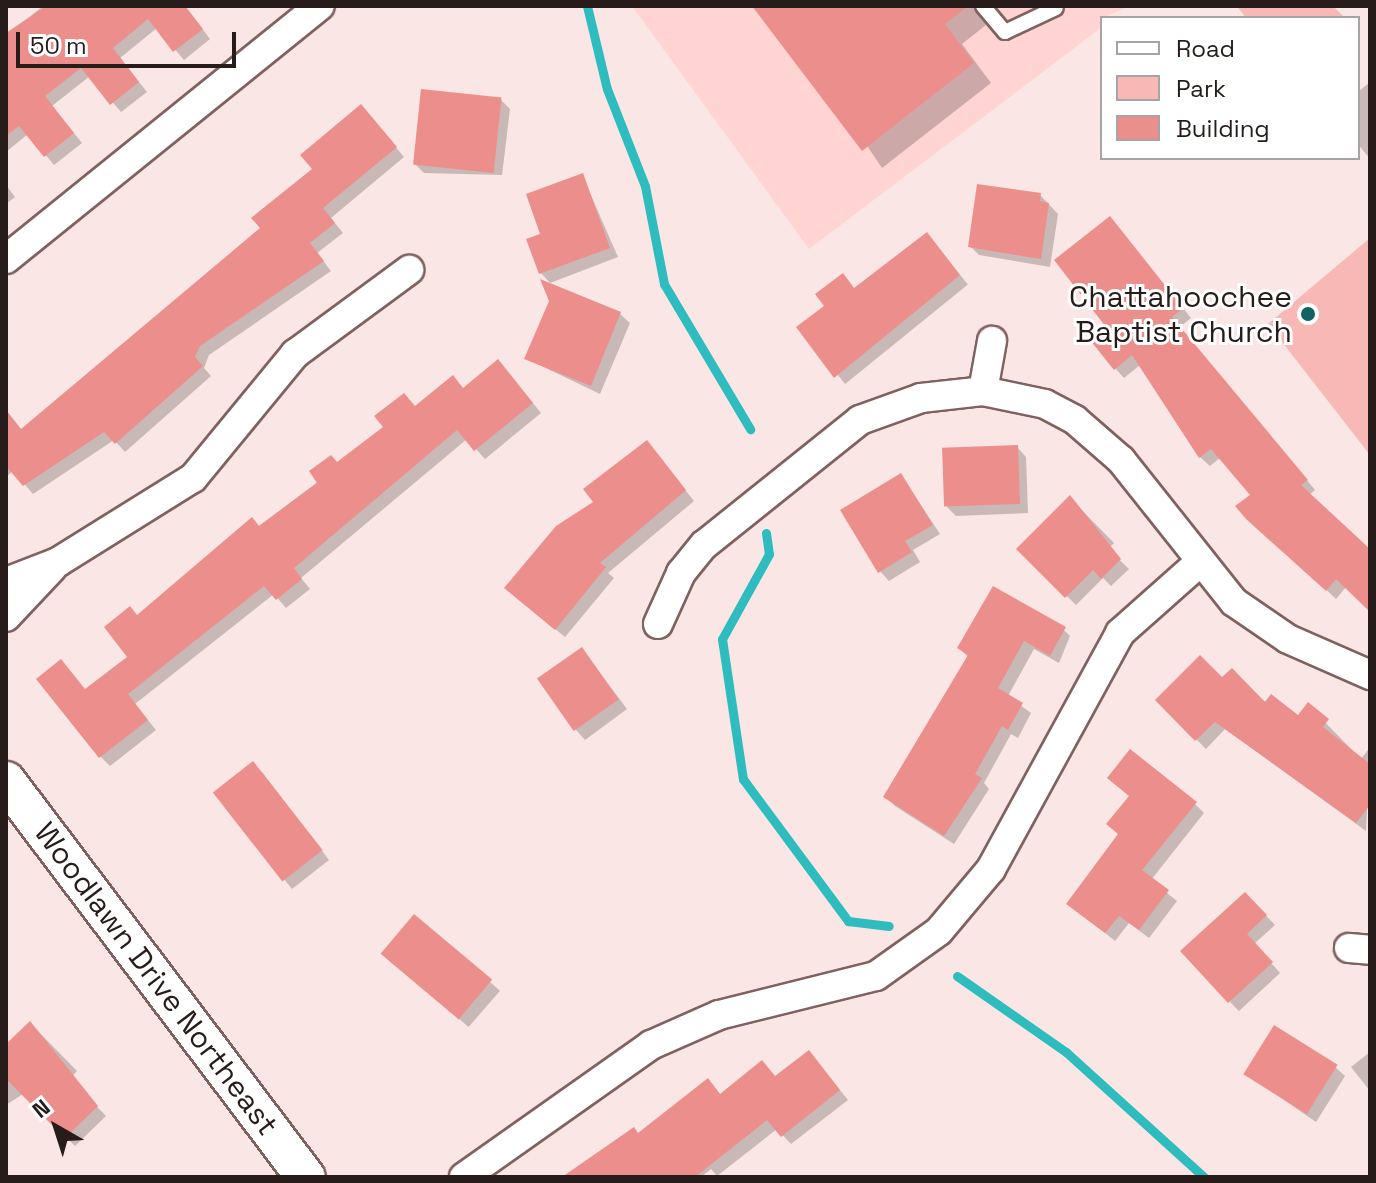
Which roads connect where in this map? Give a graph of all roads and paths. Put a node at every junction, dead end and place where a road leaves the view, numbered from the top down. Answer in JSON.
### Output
{"nodes":[{"id":1,"x":320,"y":6,"type":"edge"},
{"id":2,"x":983,"y":6,"type":"edge"},
{"id":3,"x":1056,"y":8,"type":"dead end"},
{"id":4,"x":6,"y":259,"type":"edge"},
{"id":5,"x":409,"y":270,"type":"dead end"},
{"id":6,"x":992,"y":341,"type":"dead end"},
{"id":7,"x":983,"y":391,"type":"junction"},
{"id":8,"x":1201,"y":561,"type":"junction"},
{"id":9,"x":58,"y":562,"type":"junction"},
{"id":10,"x":6,"y":582,"type":"edge"},
{"id":11,"x":6,"y":617,"type":"edge"},
{"id":12,"x":658,"y":624,"type":"dead end"},
{"id":13,"x":1370,"y":675,"type":"edge"},
{"id":14,"x":6,"y":781,"type":"edge"},
{"id":15,"x":306,"y":1177,"type":"edge"},
{"id":16,"x":464,"y":1177,"type":"edge"}],
"edges":[{"from":1,"to":4,"type":"street"},
{"from":2,"to":3,"type":"lane"},
{"from":5,"to":9,"type":"street"},
{"from":6,"to":7,"type":"street"},
{"from":7,"to":8,"type":"street"},
{"from":7,"to":12,"type":"street"},
{"from":8,"to":13,"type":"street"},
{"from":8,"to":16,"type":"street"},
{"from":9,"to":10,"type":"street"},
{"from":9,"to":11,"type":"street"},
{"from":14,"to":15,"type":"street","name":"Woodlawn Drive Northeast"}]}
